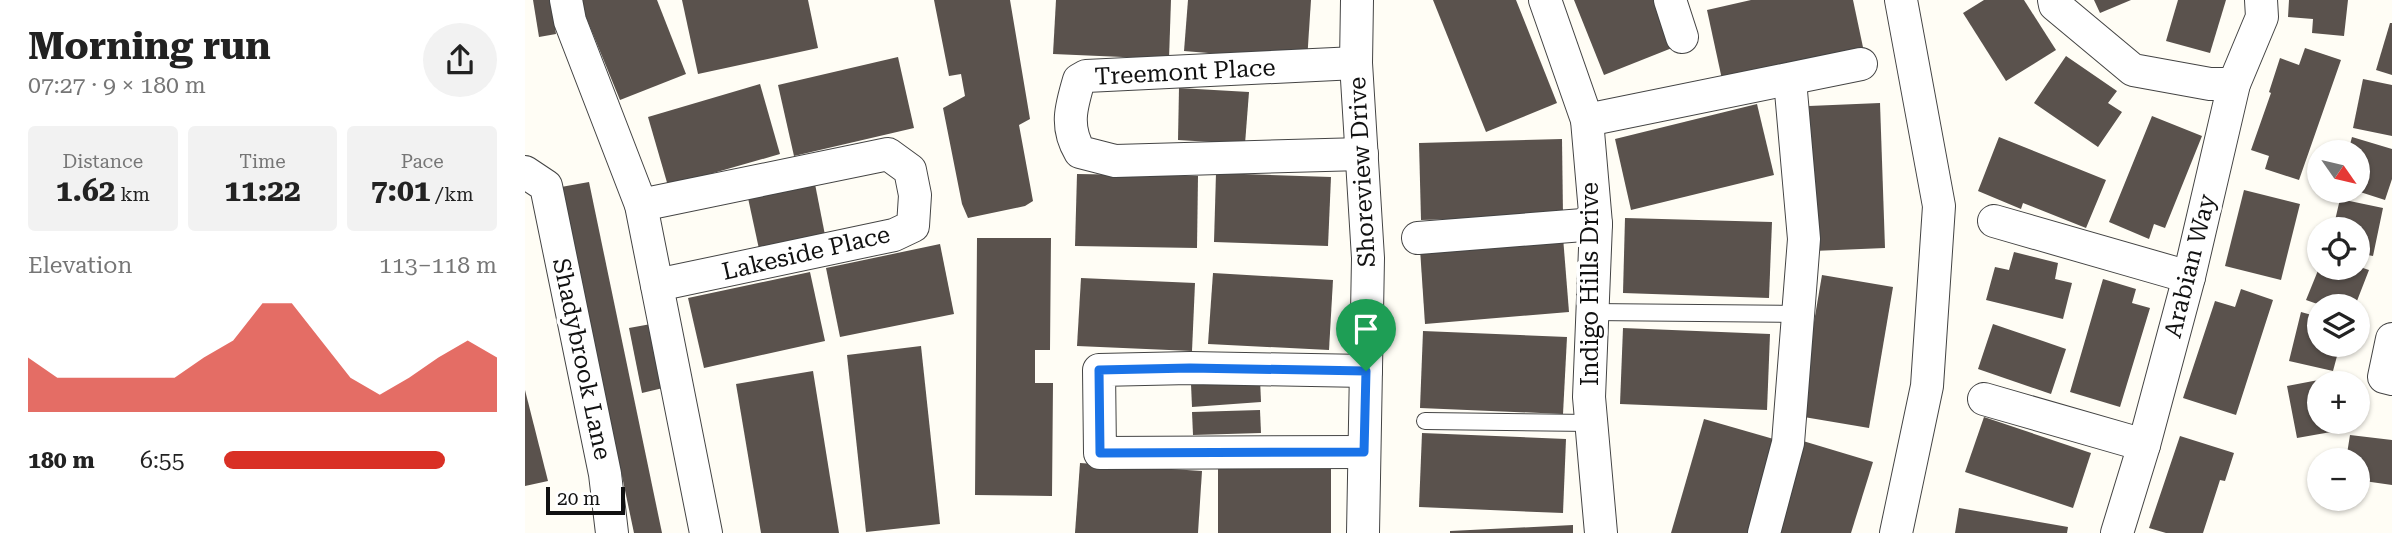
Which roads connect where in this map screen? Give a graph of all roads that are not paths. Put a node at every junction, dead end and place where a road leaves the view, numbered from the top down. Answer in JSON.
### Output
{"nodes":[{"id":1,"x":566,"y":0,"type":"edge"},
{"id":2,"x":1357,"y":0,"type":"edge"},
{"id":3,"x":1545,"y":0,"type":"edge"},
{"id":4,"x":1670,"y":0,"type":"edge"},
{"id":5,"x":1901,"y":0,"type":"edge"},
{"id":6,"x":2054,"y":0,"type":"edge"},
{"id":7,"x":2261,"y":0,"type":"edge"},
{"id":8,"x":1682,"y":37,"type":"dead end"},
{"id":9,"x":1356,"y":62,"type":"junction"},
{"id":10,"x":1861,"y":64,"type":"dead end"},
{"id":11,"x":1790,"y":80,"type":"junction"},
{"id":12,"x":2234,"y":84,"type":"junction"},
{"id":13,"x":1587,"y":120,"type":"junction"},
{"id":14,"x":1362,"y":154,"type":"junction"},
{"id":15,"x":535,"y":179,"type":"edge"},
{"id":16,"x":641,"y":205,"type":"junction"},
{"id":17,"x":1994,"y":222,"type":"dead end"},
{"id":18,"x":1596,"y":224,"type":"junction"},
{"id":19,"x":1418,"y":237,"type":"dead end"},
{"id":20,"x":2189,"y":276,"type":"junction"},
{"id":21,"x":657,"y":285,"type":"junction"},
{"id":22,"x":1593,"y":312,"type":"junction"},
{"id":23,"x":1798,"y":314,"type":"junction"},
{"id":24,"x":2392,"y":339,"type":"edge"},
{"id":25,"x":1366,"y":371,"type":"junction"},
{"id":26,"x":2388,"y":378,"type":"edge"},
{"id":27,"x":1984,"y":398,"type":"dead end"},
{"id":28,"x":1425,"y":421,"type":"dead end"},
{"id":29,"x":1591,"y":423,"type":"junction"},
{"id":30,"x":2144,"y":445,"type":"junction"},
{"id":31,"x":1364,"y":452,"type":"junction"},
{"id":32,"x":612,"y":533,"type":"edge"},
{"id":33,"x":706,"y":533,"type":"edge"},
{"id":34,"x":1363,"y":533,"type":"edge"},
{"id":35,"x":1601,"y":533,"type":"edge"},
{"id":36,"x":1764,"y":533,"type":"edge"},
{"id":37,"x":1896,"y":533,"type":"edge"},
{"id":38,"x":2117,"y":533,"type":"edge"}],
"edges":[{"from":1,"to":16,"type":"street"},
{"from":2,"to":9,"type":"street","name":"Shoreview Drive"},
{"from":3,"to":13,"type":"street","name":"Indigo Hills Drive"},
{"from":4,"to":8,"type":"street"},
{"from":5,"to":37,"type":"street"},
{"from":6,"to":12,"type":"street"},
{"from":7,"to":12,"type":"street","name":"Arabian Way"},
{"from":9,"to":14,"type":"street","name":"Shoreview Drive"},
{"from":9,"to":14,"type":"street","name":"Treemont Place"},
{"from":10,"to":11,"type":"street"},
{"from":11,"to":13,"type":"street"},
{"from":11,"to":23,"type":"street"},
{"from":12,"to":20,"type":"street","name":"Arabian Way"},
{"from":13,"to":18,"type":"street","name":"Indigo Hills Drive"},
{"from":14,"to":25,"type":"street","name":"Shoreview Drive"},
{"from":15,"to":32,"type":"street","name":"Shadybrook Lane"},
{"from":16,"to":21,"type":"street"},
{"from":16,"to":21,"type":"street","name":"Lakeside Place"},
{"from":17,"to":20,"type":"street"},
{"from":18,"to":19,"type":"street"},
{"from":18,"to":22,"type":"street","name":"Indigo Hills Drive"},
{"from":20,"to":30,"type":"street","name":"Arabian Way"},
{"from":21,"to":33,"type":"street"},
{"from":22,"to":23,"type":"lane"},
{"from":22,"to":29,"type":"street","name":"Indigo Hills Drive"},
{"from":23,"to":36,"type":"street"},
{"from":24,"to":26,"type":"street"},
{"from":25,"to":31,"type":"street","name":"Shoreview Drive"},
{"from":25,"to":31,"type":"street"},
{"from":27,"to":30,"type":"street"},
{"from":28,"to":29,"type":"lane"},
{"from":29,"to":35,"type":"street","name":"Indigo Hills Drive"},
{"from":30,"to":38,"type":"street","name":"Arabian Way"},
{"from":31,"to":34,"type":"street","name":"Shoreview Drive"}]}
